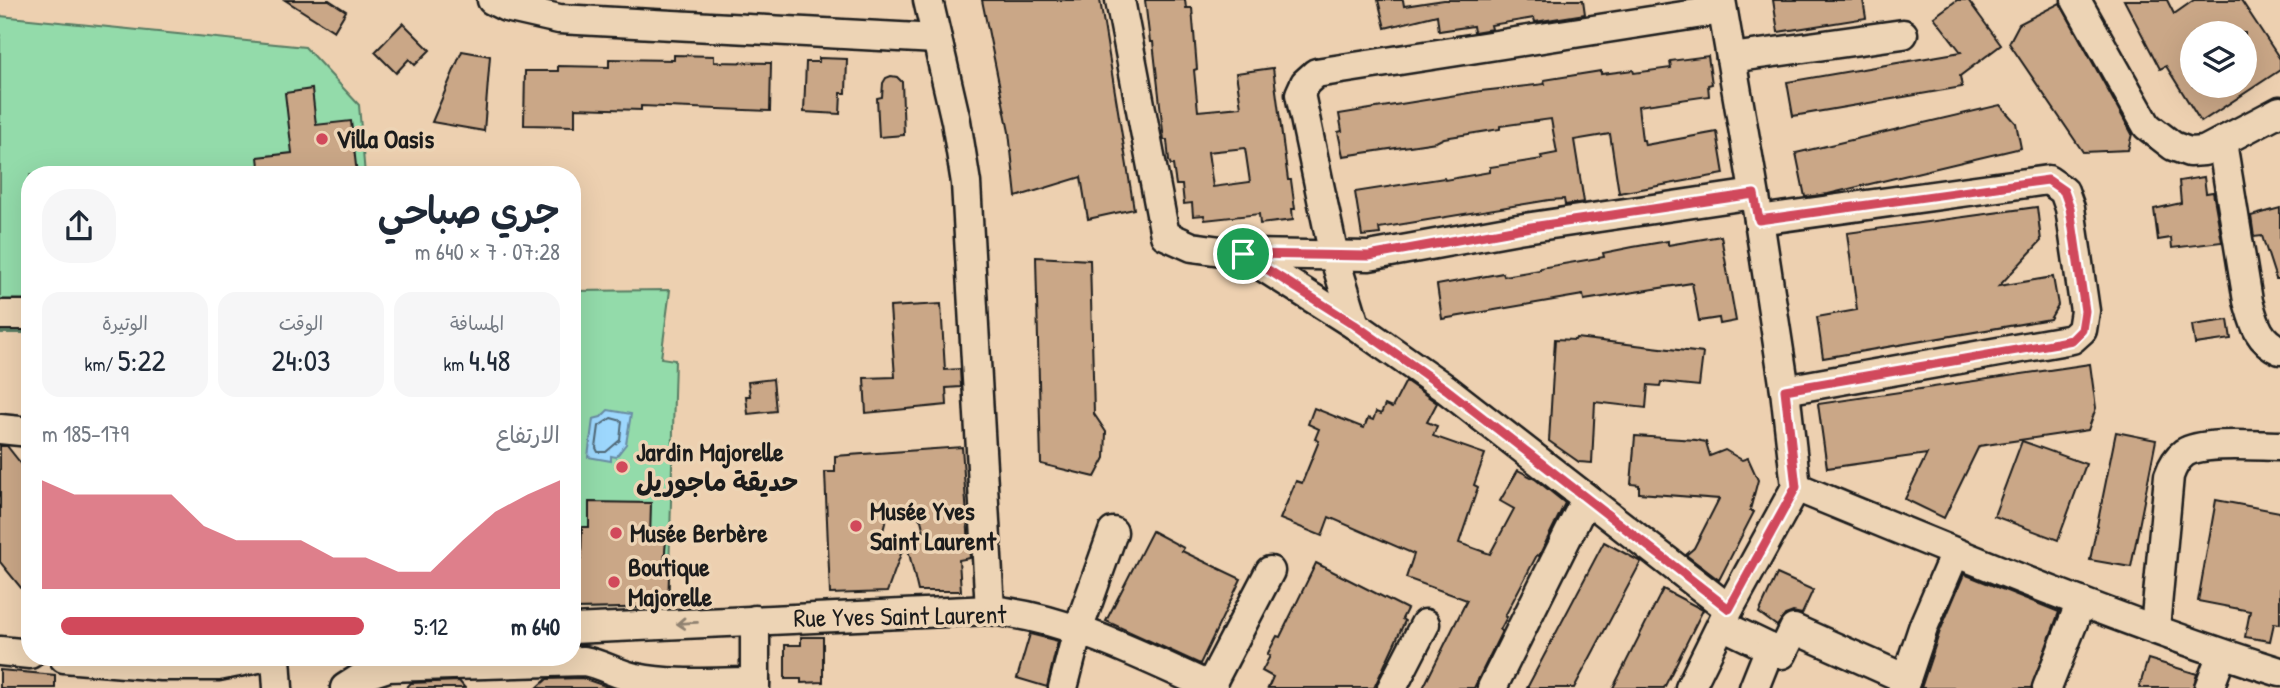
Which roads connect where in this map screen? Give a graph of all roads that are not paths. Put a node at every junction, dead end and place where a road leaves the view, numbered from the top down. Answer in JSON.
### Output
{"nodes":[{"id":1,"x":492,"y":0,"type":"edge"},
{"id":2,"x":928,"y":0,"type":"edge"},
{"id":3,"x":1120,"y":0,"type":"edge"},
{"id":4,"x":2076,"y":0,"type":"edge"},
{"id":5,"x":1721,"y":5,"type":"edge"},
{"id":6,"x":1903,"y":34,"type":"dead end"},
{"id":7,"x":937,"y":39,"type":"junction"},
{"id":8,"x":1731,"y":58,"type":"junction"},
{"id":9,"x":2280,"y":111,"type":"edge"},
{"id":10,"x":2221,"y":142,"type":"junction"},
{"id":11,"x":1757,"y":207,"type":"junction"},
{"id":12,"x":1243,"y":254,"type":"junction"},
{"id":13,"x":1334,"y":256,"type":"junction"},
{"id":14,"x":0,"y":315,"type":"edge"},
{"id":15,"x":21,"y":315,"type":"edge"},
{"id":16,"x":1355,"y":325,"type":"junction"},
{"id":17,"x":2280,"y":349,"type":"edge"},
{"id":18,"x":1785,"y":390,"type":"junction"},
{"id":19,"x":0,"y":429,"type":"edge"},
{"id":20,"x":21,"y":431,"type":"edge"},
{"id":21,"x":2280,"y":446,"type":"edge"},
{"id":22,"x":1796,"y":487,"type":"junction"},
{"id":23,"x":1586,"y":499,"type":"junction"},
{"id":24,"x":1113,"y":532,"type":"dead end"},
{"id":25,"x":1955,"y":553,"type":"junction"},
{"id":26,"x":1270,"y":571,"type":"dead end"},
{"id":27,"x":2081,"y":602,"type":"junction"},
{"id":28,"x":990,"y":610,"type":"junction"},
{"id":29,"x":1725,"y":617,"type":"junction"},
{"id":30,"x":755,"y":620,"type":"junction"},
{"id":31,"x":1424,"y":624,"type":"dead end"},
{"id":32,"x":2155,"y":628,"type":"junction"},
{"id":33,"x":581,"y":629,"type":"edge"},
{"id":34,"x":1078,"y":630,"type":"junction"},
{"id":35,"x":1770,"y":648,"type":"junction"},
{"id":36,"x":0,"y":651,"type":"edge"},
{"id":37,"x":21,"y":653,"type":"edge"},
{"id":38,"x":2222,"y":654,"type":"junction"},
{"id":39,"x":581,"y":661,"type":"edge"},
{"id":40,"x":150,"y":666,"type":"edge"},
{"id":41,"x":218,"y":666,"type":"edge"},
{"id":42,"x":277,"y":666,"type":"edge"},
{"id":43,"x":420,"y":666,"type":"edge"},
{"id":44,"x":2280,"y":672,"type":"edge"},
{"id":45,"x":1904,"y":684,"type":"edge"},
{"id":46,"x":755,"y":685,"type":"edge"},
{"id":47,"x":1212,"y":687,"type":"edge"},
{"id":48,"x":278,"y":688,"type":"edge"},
{"id":49,"x":345,"y":688,"type":"edge"},
{"id":50,"x":1063,"y":688,"type":"edge"},
{"id":51,"x":1392,"y":688,"type":"edge"},
{"id":52,"x":1492,"y":688,"type":"edge"},
{"id":53,"x":1690,"y":688,"type":"edge"},
{"id":54,"x":1754,"y":688,"type":"edge"},
{"id":55,"x":2047,"y":688,"type":"edge"},
{"id":56,"x":2209,"y":688,"type":"edge"}],
"edges":[{"from":1,"to":7,"type":"street"},
{"from":2,"to":7,"type":"street"},
{"from":3,"to":12,"type":"street"},
{"from":4,"to":10,"type":"street"},
{"from":5,"to":8,"type":"street"},
{"from":5,"to":13,"type":"street"},
{"from":6,"to":8,"type":"street"},
{"from":7,"to":28,"type":"street"},
{"from":8,"to":11,"type":"street"},
{"from":9,"to":10,"type":"street"},
{"from":10,"to":17,"type":"street"},
{"from":11,"to":13,"type":"street"},
{"from":11,"to":18,"type":"street"},
{"from":11,"to":18,"type":"street"},
{"from":12,"to":13,"type":"street"},
{"from":12,"to":16,"type":"street"},
{"from":13,"to":16,"type":"street"},
{"from":14,"to":15,"type":"street"},
{"from":16,"to":23,"type":"street"},
{"from":18,"to":22,"type":"street"},
{"from":19,"to":20,"type":"street"},
{"from":21,"to":32,"type":"street"},
{"from":22,"to":25,"type":"street"},
{"from":22,"to":29,"type":"street"},
{"from":23,"to":29,"type":"street"},
{"from":23,"to":52,"type":"street"},
{"from":24,"to":34,"type":"street"},
{"from":25,"to":27,"type":"street"},
{"from":25,"to":45,"type":"street"},
{"from":26,"to":47,"type":"street"},
{"from":27,"to":32,"type":"street"},
{"from":27,"to":55,"type":"street"},
{"from":28,"to":30,"type":"street","name":"Rue Yves Saint Laurent"},
{"from":28,"to":34,"type":"street","name":"Rue Yves Saint Laurent"},
{"from":29,"to":35,"type":"street"},
{"from":29,"to":53,"type":"street"},
{"from":30,"to":33,"type":"street","name":"Rue Yves Saint Laurent","one_way":true},
{"from":30,"to":46,"type":"street"},
{"from":31,"to":51,"type":"street"},
{"from":32,"to":38,"type":"street"},
{"from":34,"to":47,"type":"street","name":"Rue Yves Saint Laurent"},
{"from":34,"to":50,"type":"street"},
{"from":35,"to":45,"type":"street"},
{"from":35,"to":54,"type":"street"},
{"from":36,"to":37,"type":"street"},
{"from":38,"to":44,"type":"street"},
{"from":38,"to":56,"type":"street"},
{"from":39,"to":46,"type":"street"},
{"from":40,"to":41,"type":"street"},
{"from":42,"to":48,"type":"street"},
{"from":43,"to":49,"type":"street"}]}
